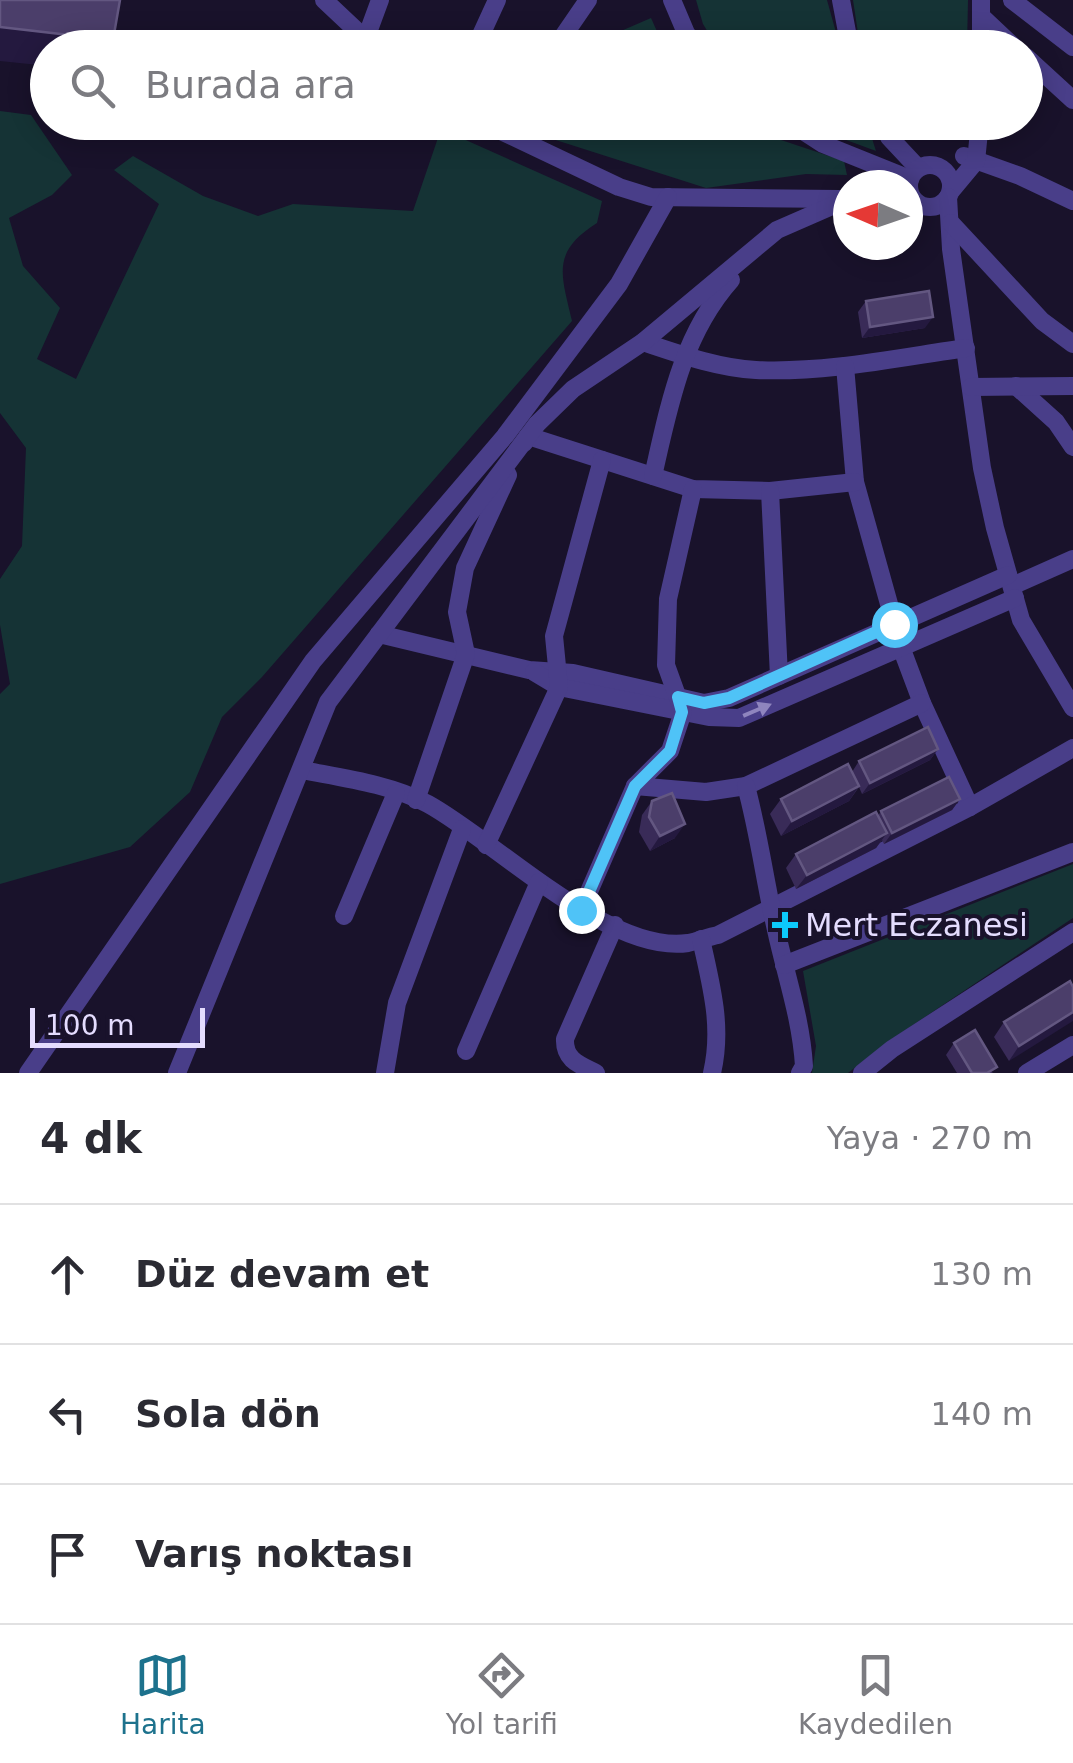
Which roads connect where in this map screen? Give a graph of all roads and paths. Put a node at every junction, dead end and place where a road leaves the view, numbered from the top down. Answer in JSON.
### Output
{"nodes":[{"id":1,"x":324,"y":0,"type":"edge"},
{"id":2,"x":380,"y":0,"type":"edge"},
{"id":3,"x":497,"y":0,"type":"edge"},
{"id":4,"x":588,"y":0,"type":"edge"},
{"id":5,"x":672,"y":0,"type":"edge"},
{"id":6,"x":841,"y":0,"type":"edge"},
{"id":7,"x":1012,"y":0,"type":"edge"},
{"id":8,"x":981,"y":8,"type":"edge"},
{"id":9,"x":356,"y":30,"type":"edge"},
{"id":10,"x":373,"y":30,"type":"edge"},
{"id":11,"x":483,"y":30,"type":"edge"},
{"id":12,"x":567,"y":30,"type":"edge"},
{"id":13,"x":685,"y":30,"type":"edge"},
{"id":14,"x":847,"y":30,"type":"edge"},
{"id":15,"x":1000,"y":30,"type":"edge"},
{"id":16,"x":1073,"y":47,"type":"edge"},
{"id":17,"x":1043,"y":73,"type":"edge"},
{"id":18,"x":1073,"y":100,"type":"edge"},
{"id":19,"x":528,"y":140,"type":"edge"},
{"id":20,"x":817,"y":140,"type":"edge"},
{"id":21,"x":891,"y":140,"type":"edge"},
{"id":22,"x":974,"y":140,"type":"edge"},
{"id":23,"x":970,"y":158,"type":"junction"},
{"id":24,"x":940,"y":168,"type":"junction"},
{"id":25,"x":874,"y":170,"type":"edge"},
{"id":26,"x":904,"y":170,"type":"edge"},
{"id":27,"x":923,"y":174,"type":"edge"},
{"id":28,"x":949,"y":194,"type":"junction"},
{"id":29,"x":923,"y":196,"type":"edge"},
{"id":30,"x":668,"y":197,"type":"junction"},
{"id":31,"x":833,"y":199,"type":"edge"},
{"id":32,"x":923,"y":201,"type":"edge"},
{"id":33,"x":1073,"y":201,"type":"edge"},
{"id":34,"x":833,"y":206,"type":"edge"},
{"id":35,"x":950,"y":224,"type":"junction"},
{"id":36,"x":951,"y":249,"type":"junction"},
{"id":37,"x":750,"y":252,"type":"junction"},
{"id":38,"x":1042,"y":321,"type":"junction"},
{"id":39,"x":643,"y":342,"type":"junction"},
{"id":40,"x":1073,"y":344,"type":"edge"},
{"id":41,"x":966,"y":348,"type":"junction"},
{"id":42,"x":684,"y":356,"type":"junction"},
{"id":43,"x":1073,"y":358,"type":"edge"},
{"id":44,"x":845,"y":366,"type":"junction"},
{"id":45,"x":1016,"y":386,"type":"junction"},
{"id":46,"x":1073,"y":386,"type":"edge"},
{"id":47,"x":972,"y":387,"type":"junction"},
{"id":48,"x":528,"y":436,"type":"junction"},
{"id":49,"x":1073,"y":447,"type":"edge"},
{"id":50,"x":602,"y":460,"type":"junction"},
{"id":51,"x":653,"y":476,"type":"junction"},
{"id":52,"x":855,"y":482,"type":"junction"},
{"id":53,"x":693,"y":490,"type":"junction"},
{"id":54,"x":770,"y":492,"type":"junction"},
{"id":55,"x":1073,"y":559,"type":"edge"},
{"id":56,"x":1012,"y":586,"type":"junction"},
{"id":57,"x":894,"y":624,"type":"junction"},
{"id":58,"x":379,"y":634,"type":"junction"},
{"id":59,"x":901,"y":647,"type":"junction"},
{"id":60,"x":466,"y":654,"type":"junction"},
{"id":61,"x":779,"y":676,"type":"junction"},
{"id":62,"x":558,"y":679,"type":"junction"},
{"id":63,"x":1070,"y":695,"type":"edge"},
{"id":64,"x":922,"y":703,"type":"junction"},
{"id":65,"x":680,"y":704,"type":"junction"},
{"id":66,"x":1073,"y":748,"type":"edge"},
{"id":67,"x":302,"y":770,"type":"junction"},
{"id":68,"x":635,"y":786,"type":"junction"},
{"id":69,"x":746,"y":786,"type":"junction"},
{"id":70,"x":396,"y":792,"type":"junction"},
{"id":71,"x":416,"y":800,"type":"junction"},
{"id":72,"x":970,"y":807,"type":"junction"},
{"id":73,"x":462,"y":828,"type":"junction"},
{"id":74,"x":486,"y":846,"type":"junction"},
{"id":75,"x":1073,"y":852,"type":"edge"},
{"id":76,"x":539,"y":882,"type":"junction"},
{"id":77,"x":771,"y":908,"type":"junction"},
{"id":78,"x":581,"y":910,"type":"junction"},
{"id":79,"x":344,"y":916,"type":"dead end"},
{"id":80,"x":615,"y":925,"type":"junction"},
{"id":81,"x":1073,"y":932,"type":"edge"},
{"id":82,"x":701,"y":939,"type":"junction"},
{"id":83,"x":784,"y":965,"type":"junction"},
{"id":84,"x":1073,"y":1046,"type":"edge"},
{"id":85,"x":466,"y":1051,"type":"dead end"},
{"id":86,"x":28,"y":1073,"type":"edge"},
{"id":87,"x":177,"y":1073,"type":"edge"},
{"id":88,"x":385,"y":1073,"type":"edge"},
{"id":89,"x":596,"y":1073,"type":"edge"},
{"id":90,"x":712,"y":1073,"type":"edge"},
{"id":91,"x":800,"y":1073,"type":"edge"},
{"id":92,"x":862,"y":1073,"type":"edge"},
{"id":93,"x":1027,"y":1073,"type":"edge"}],
"edges":[{"from":1,"to":9,"type":"street"},
{"from":2,"to":10,"type":"street"},
{"from":3,"to":11,"type":"street"},
{"from":4,"to":12,"type":"street"},
{"from":5,"to":13,"type":"street"},
{"from":6,"to":14,"type":"street"},
{"from":7,"to":16,"type":"street"},
{"from":8,"to":15,"type":"street"},
{"from":17,"to":18,"type":"street"},
{"from":19,"to":30,"type":"street"},
{"from":20,"to":25,"type":"street"},
{"from":21,"to":26,"type":"street"},
{"from":22,"to":23,"type":"street"},
{"from":23,"to":24,"type":"street"},
{"from":23,"to":28,"type":"street"},
{"from":23,"to":33,"type":"street"},
{"from":24,"to":27,"type":"street"},
{"from":24,"to":28,"type":"street"},
{"from":28,"to":29,"type":"street"},
{"from":28,"to":35,"type":"street"},
{"from":30,"to":31,"type":"street"},
{"from":30,"to":86,"type":"street"},
{"from":32,"to":36,"type":"street"},
{"from":34,"to":37,"type":"street"},
{"from":35,"to":36,"type":"street"},
{"from":35,"to":38,"type":"street"},
{"from":36,"to":41,"type":"street"},
{"from":37,"to":39,"type":"street"},
{"from":37,"to":42,"type":"street"},
{"from":38,"to":40,"type":"street"},
{"from":38,"to":43,"type":"street"},
{"from":39,"to":42,"type":"street"},
{"from":39,"to":48,"type":"street"},
{"from":41,"to":44,"type":"street"},
{"from":41,"to":47,"type":"street"},
{"from":42,"to":44,"type":"street"},
{"from":42,"to":51,"type":"street"},
{"from":44,"to":52,"type":"street"},
{"from":45,"to":46,"type":"street"},
{"from":45,"to":47,"type":"street"},
{"from":45,"to":49,"type":"street"},
{"from":47,"to":56,"type":"street"},
{"from":48,"to":50,"type":"street"},
{"from":48,"to":58,"type":"street"},
{"from":48,"to":60,"type":"street"},
{"from":50,"to":51,"type":"street"},
{"from":50,"to":62,"type":"street"},
{"from":51,"to":53,"type":"street"},
{"from":52,"to":54,"type":"street"},
{"from":52,"to":57,"type":"street"},
{"from":53,"to":54,"type":"street"},
{"from":53,"to":65,"type":"street"},
{"from":54,"to":61,"type":"street"},
{"from":55,"to":56,"type":"street"},
{"from":56,"to":57,"type":"street"},
{"from":56,"to":59,"type":"street"},
{"from":56,"to":63,"type":"street"},
{"from":57,"to":59,"type":"street"},
{"from":57,"to":61,"type":"street"},
{"from":58,"to":60,"type":"street"},
{"from":58,"to":67,"type":"street"},
{"from":59,"to":64,"type":"street"},
{"from":65,"to":59,"type":"street","one_way":true},
{"from":60,"to":62,"type":"street"},
{"from":60,"to":71,"type":"street"},
{"from":61,"to":65,"type":"street"},
{"from":62,"to":65,"type":"street"},
{"from":62,"to":74,"type":"street"},
{"from":64,"to":69,"type":"street"},
{"from":64,"to":72,"type":"street"},
{"from":65,"to":68,"type":"street"},
{"from":66,"to":72,"type":"street"},
{"from":67,"to":70,"type":"street"},
{"from":67,"to":87,"type":"street"},
{"from":68,"to":69,"type":"street"},
{"from":68,"to":78,"type":"street"},
{"from":69,"to":77,"type":"street"},
{"from":70,"to":71,"type":"street"},
{"from":70,"to":79,"type":"street"},
{"from":71,"to":73,"type":"street"},
{"from":72,"to":77,"type":"street"},
{"from":73,"to":74,"type":"street"},
{"from":73,"to":88,"type":"street"},
{"from":74,"to":76,"type":"street"},
{"from":75,"to":83,"type":"street"},
{"from":76,"to":78,"type":"street"},
{"from":76,"to":85,"type":"street"},
{"from":77,"to":82,"type":"street"},
{"from":77,"to":83,"type":"street"},
{"from":78,"to":80,"type":"street"},
{"from":80,"to":82,"type":"street"},
{"from":80,"to":89,"type":"street"},
{"from":81,"to":92,"type":"street"},
{"from":82,"to":90,"type":"street"},
{"from":83,"to":91,"type":"street"},
{"from":84,"to":93,"type":"street"}]}
